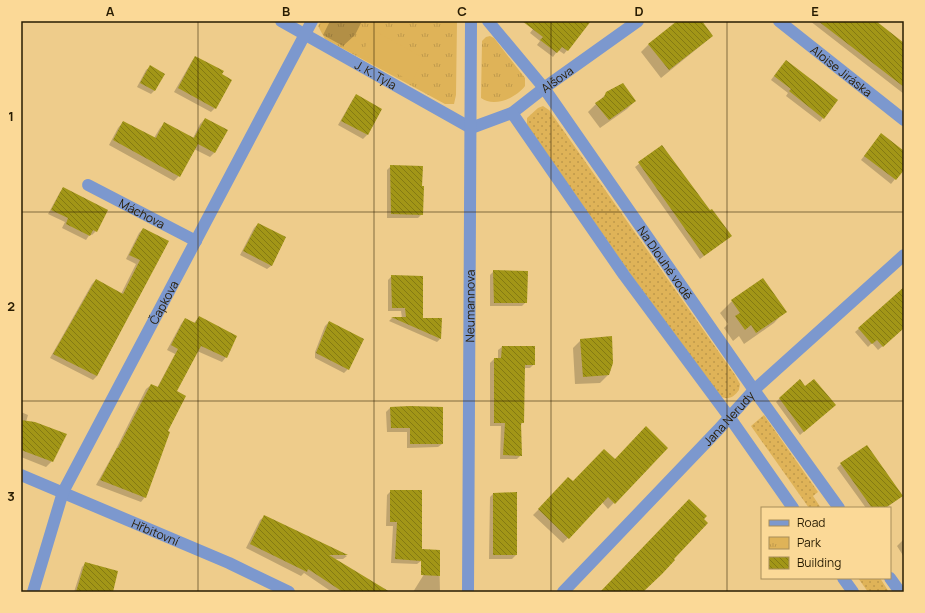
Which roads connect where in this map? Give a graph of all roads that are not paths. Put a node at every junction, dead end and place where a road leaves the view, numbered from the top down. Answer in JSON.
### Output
{"nodes":[{"id":1,"x":281,"y":21,"type":"edge"},
{"id":2,"x":312,"y":21,"type":"edge"},
{"id":3,"x":470,"y":21,"type":"edge"},
{"id":4,"x":488,"y":21,"type":"edge"},
{"id":5,"x":638,"y":21,"type":"edge"},
{"id":6,"x":779,"y":21,"type":"edge"},
{"id":7,"x":304,"y":34,"type":"junction"},
{"id":8,"x":544,"y":88,"type":"junction"},
{"id":9,"x":512,"y":113,"type":"junction"},
{"id":10,"x":904,"y":120,"type":"edge"},
{"id":11,"x":471,"y":128,"type":"junction"},
{"id":12,"x":88,"y":185,"type":"dead end"},
{"id":13,"x":196,"y":241,"type":"junction"},
{"id":14,"x":904,"y":255,"type":"edge"},
{"id":15,"x":754,"y":390,"type":"junction"},
{"id":16,"x":730,"y":418,"type":"junction"},
{"id":17,"x":21,"y":475,"type":"edge"},
{"id":18,"x":63,"y":492,"type":"junction"},
{"id":19,"x":792,"y":507,"type":"edge"},
{"id":20,"x":839,"y":507,"type":"edge"},
{"id":21,"x":844,"y":579,"type":"edge"},
{"id":22,"x":891,"y":579,"type":"edge"},
{"id":23,"x":33,"y":592,"type":"edge"},
{"id":24,"x":289,"y":592,"type":"edge"},
{"id":25,"x":468,"y":592,"type":"edge"},
{"id":26,"x":563,"y":592,"type":"edge"},
{"id":27,"x":853,"y":592,"type":"edge"},
{"id":28,"x":900,"y":592,"type":"edge"}],
"edges":[{"from":1,"to":7,"type":"street","name":"J. K. Tyla"},
{"from":2,"to":7,"type":"street","name":"Čapkova"},
{"from":3,"to":11,"type":"street","name":"Neumannova"},
{"from":4,"to":8,"type":"street","name":"Na Dlouhé vodě"},
{"from":5,"to":8,"type":"street","name":"Alšova"},
{"from":6,"to":10,"type":"street","name":"Aloise Jiráska"},
{"from":7,"to":11,"type":"street","name":"J. K. Tyla"},
{"from":7,"to":13,"type":"street","name":"Čapkova"},
{"from":8,"to":9,"type":"street","name":"Alšova"},
{"from":8,"to":15,"type":"street","name":"Na Dlouhé vodě"},
{"from":9,"to":11,"type":"street","name":"Alšova"},
{"from":9,"to":16,"type":"street"},
{"from":11,"to":25,"type":"street","name":"Neumannova"},
{"from":12,"to":13,"type":"street","name":"Máchova"},
{"from":13,"to":18,"type":"street","name":"Čapkova"},
{"from":14,"to":15,"type":"street","name":"Jana Nerudy"},
{"from":15,"to":16,"type":"street","name":"Jana Nerudy"},
{"from":15,"to":20,"type":"street","name":"Na Dlouhé vodě"},
{"from":16,"to":19,"type":"street"},
{"from":16,"to":26,"type":"street","name":"Jana Nerudy"},
{"from":17,"to":18,"type":"street","name":"Hřbitovní"},
{"from":18,"to":23,"type":"street","name":"Čapkova"},
{"from":18,"to":24,"type":"street","name":"Hřbitovní"},
{"from":21,"to":27,"type":"street"},
{"from":22,"to":28,"type":"street"}]}
